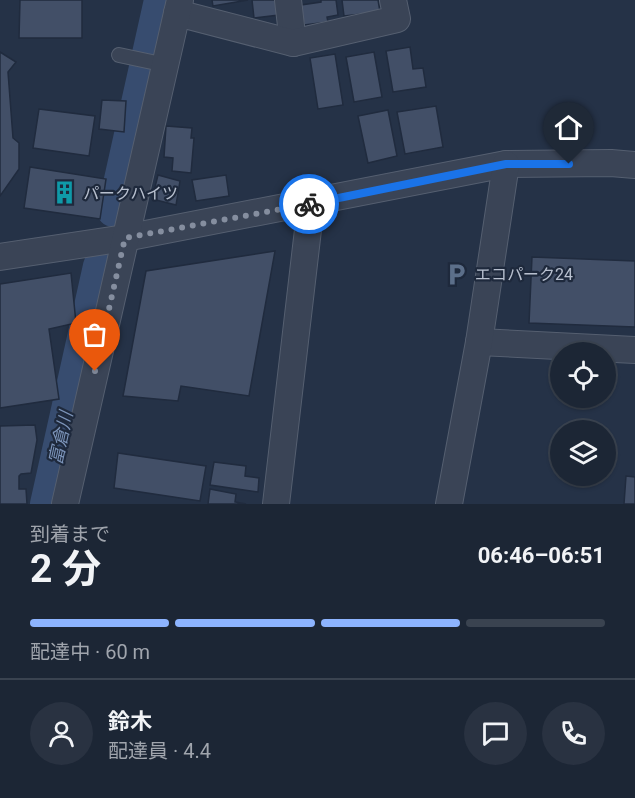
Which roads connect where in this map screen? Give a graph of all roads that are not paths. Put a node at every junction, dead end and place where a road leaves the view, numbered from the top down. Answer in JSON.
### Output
{"nodes":[{"id":1,"x":288,"y":0,"type":"edge"},
{"id":2,"x":393,"y":0,"type":"edge"},
{"id":3,"x":179,"y":6,"type":"edge"},
{"id":4,"x":293,"y":43,"type":"junction"},
{"id":5,"x":119,"y":56,"type":"dead end"},
{"id":6,"x":152,"y":62,"type":"junction"},
{"id":7,"x":506,"y":164,"type":"junction"},
{"id":8,"x":635,"y":165,"type":"edge"},
{"id":9,"x":310,"y":204,"type":"junction"},
{"id":10,"x":125,"y":238,"type":"junction"},
{"id":11,"x":0,"y":257,"type":"edge"},
{"id":12,"x":479,"y":342,"type":"junction"},
{"id":13,"x":635,"y":350,"type":"edge"},
{"id":14,"x":65,"y":504,"type":"edge"},
{"id":15,"x":276,"y":504,"type":"edge"},
{"id":16,"x":449,"y":504,"type":"edge"}],
"edges":[{"from":1,"to":4,"type":"street"},
{"from":2,"to":4,"type":"street"},
{"from":3,"to":4,"type":"street"},
{"from":3,"to":6,"type":"street"},
{"from":5,"to":6,"type":"lane"},
{"from":6,"to":10,"type":"street"},
{"from":7,"to":8,"type":"street"},
{"from":7,"to":9,"type":"street"},
{"from":7,"to":12,"type":"street"},
{"from":9,"to":10,"type":"street"},
{"from":9,"to":15,"type":"street"},
{"from":10,"to":11,"type":"street"},
{"from":10,"to":14,"type":"street"},
{"from":12,"to":13,"type":"street"},
{"from":12,"to":16,"type":"street"}]}
